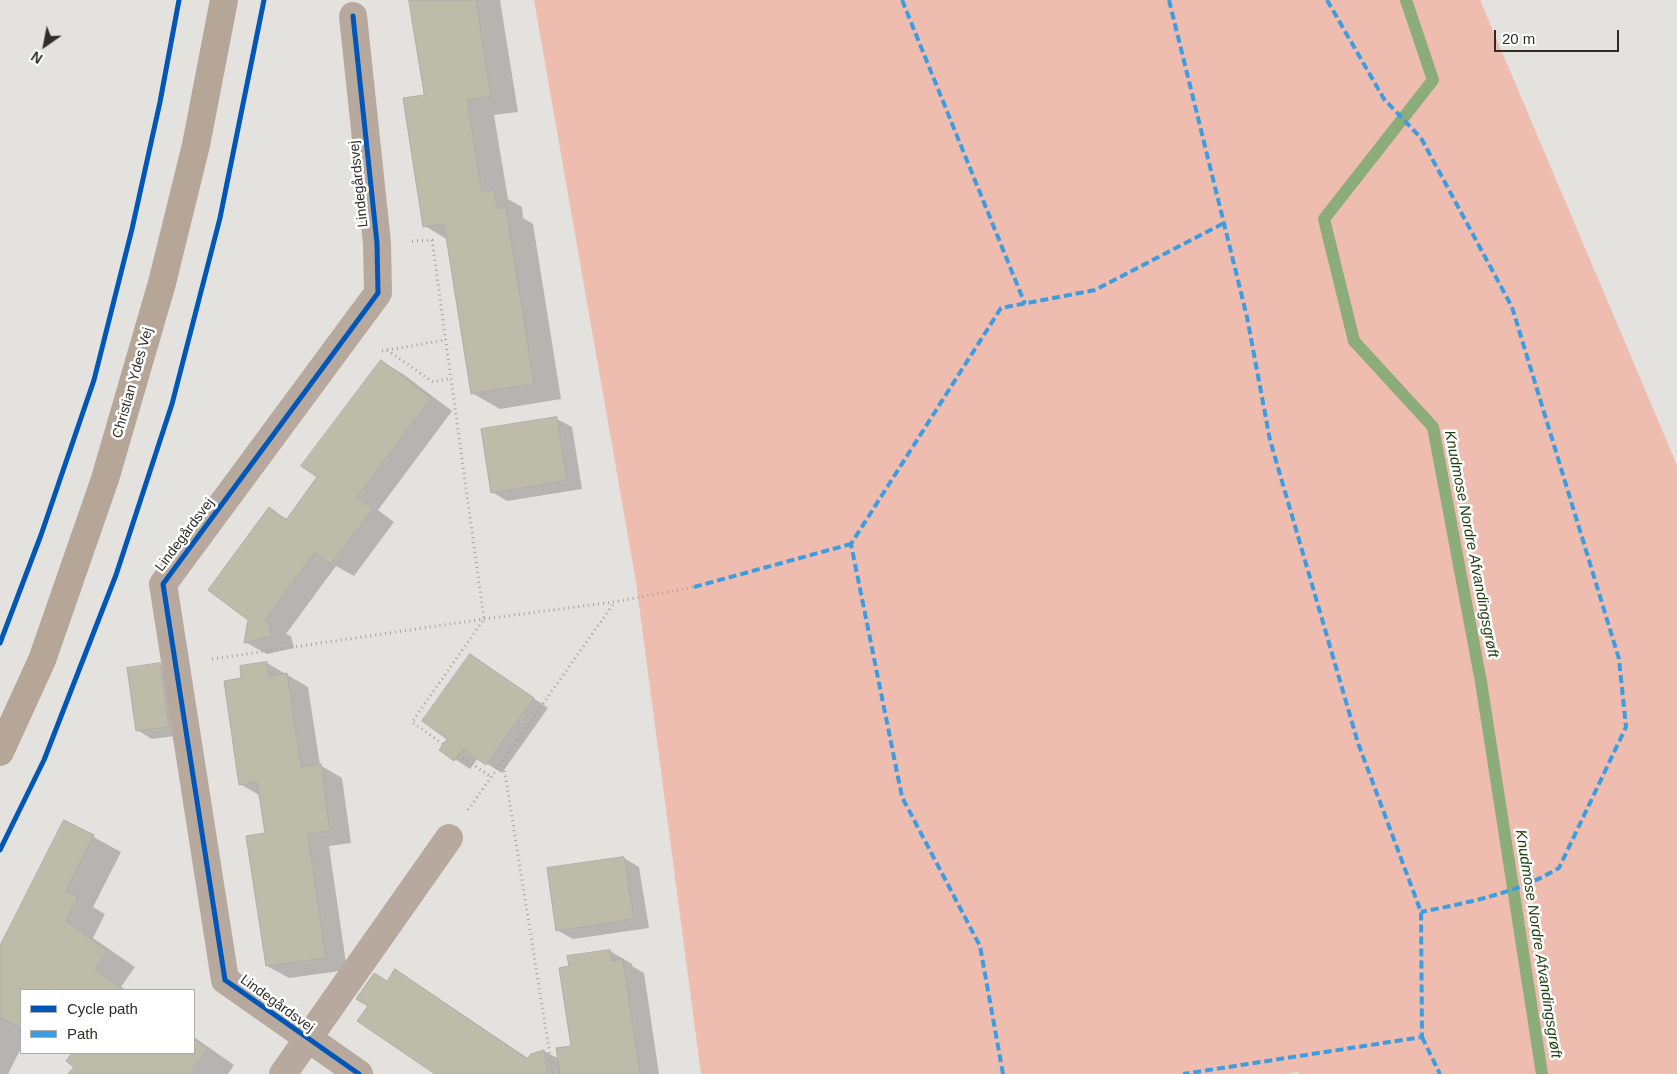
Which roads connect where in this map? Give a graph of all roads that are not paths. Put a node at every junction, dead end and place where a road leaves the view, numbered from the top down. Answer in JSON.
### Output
{"nodes":[{"id":1,"x":224,"y":0,"type":"edge"},
{"id":2,"x":354,"y":16,"type":"dead end"},
{"id":3,"x":0,"y":752,"type":"edge"},
{"id":4,"x":449,"y":838,"type":"road end"},
{"id":5,"x":307,"y":1039,"type":"junction"},
{"id":6,"x":283,"y":1074,"type":"edge"},
{"id":7,"x":359,"y":1074,"type":"edge"}],
"edges":[{"from":1,"to":3,"type":"street","name":"Christian Ydes Vej"},
{"from":2,"to":5,"type":"street","name":"Lindegårdsvej"},
{"from":4,"to":5,"type":"street","name":"Lindegårdsvej"},
{"from":5,"to":6,"type":"street","name":"Lindegårdsvej"},
{"from":5,"to":7,"type":"street","name":"Lindegårdsvej"}]}
